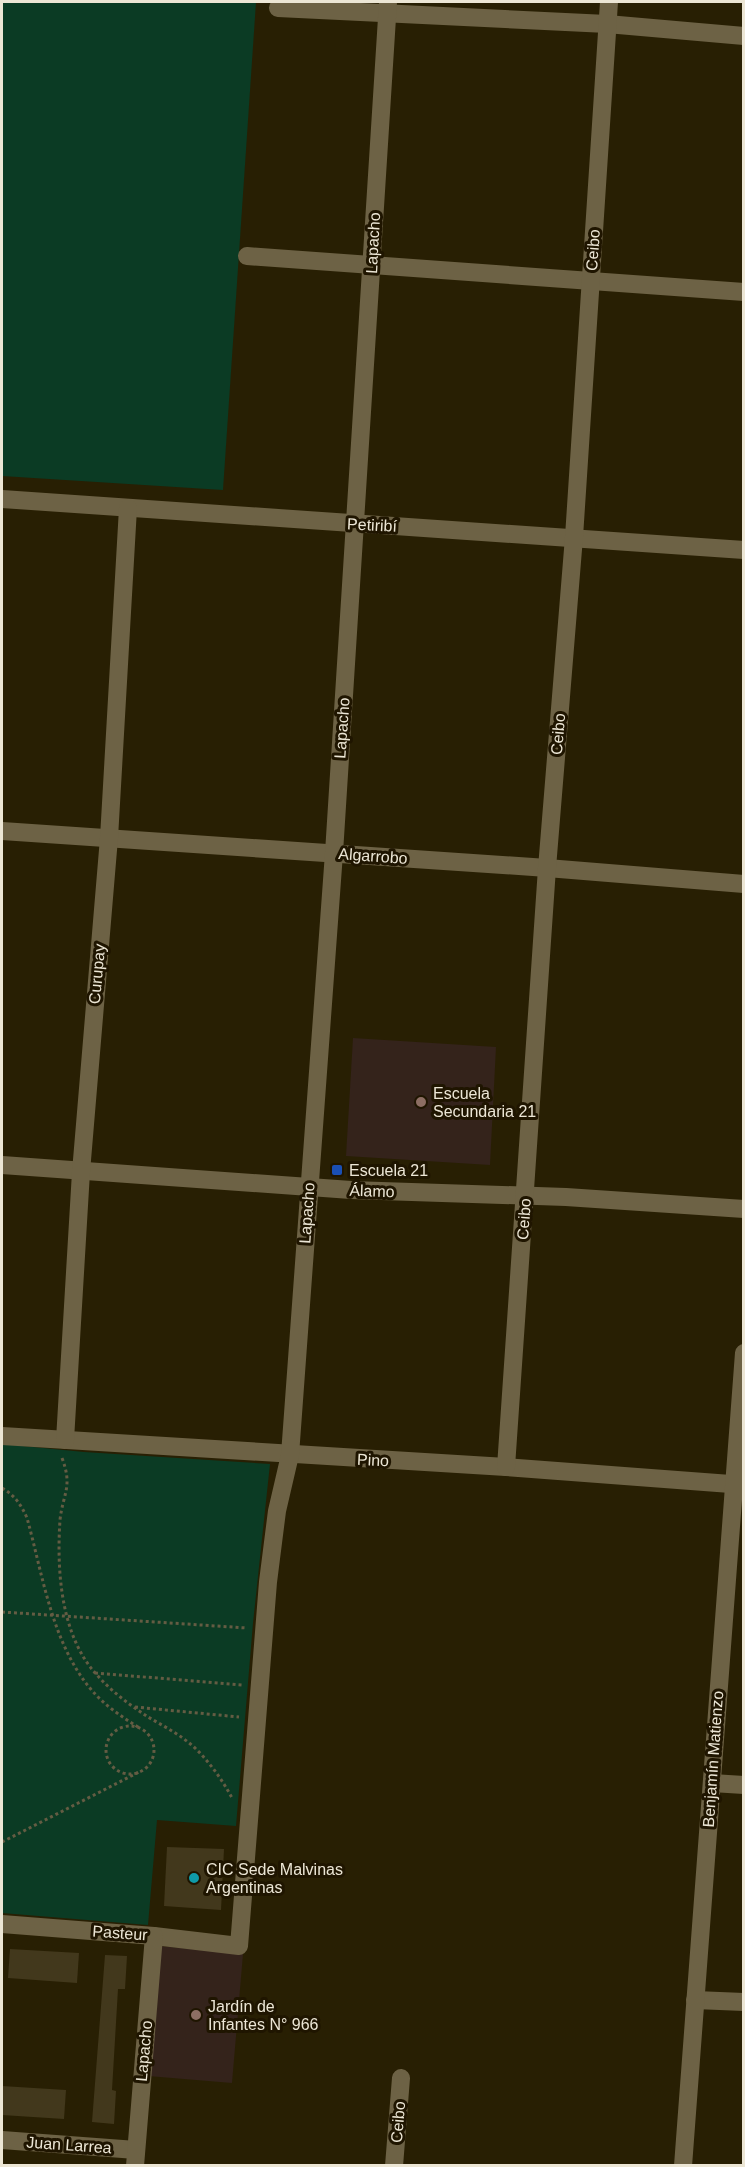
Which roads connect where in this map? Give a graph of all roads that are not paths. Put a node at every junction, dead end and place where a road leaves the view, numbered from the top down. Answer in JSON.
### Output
{"nodes":[{"id":1,"x":609,"y":2,"type":"edge"},
{"id":2,"x":278,"y":8,"type":"dead end"},
{"id":3,"x":388,"y":8,"type":"edge"},
{"id":4,"x":607,"y":24,"type":"junction"},
{"id":5,"x":744,"y":36,"type":"edge"},
{"id":6,"x":247,"y":256,"type":"dead end"},
{"id":7,"x":372,"y":265,"type":"junction"},
{"id":8,"x":591,"y":281,"type":"junction"},
{"id":9,"x":744,"y":292,"type":"edge"},
{"id":10,"x":2,"y":499,"type":"edge"},
{"id":11,"x":128,"y":508,"type":"junction"},
{"id":12,"x":356,"y":524,"type":"junction"},
{"id":13,"x":574,"y":537,"type":"junction"},
{"id":14,"x":744,"y":550,"type":"edge"},
{"id":15,"x":2,"y":831,"type":"edge"},
{"id":16,"x":109,"y":838,"type":"junction"},
{"id":17,"x":334,"y":854,"type":"junction"},
{"id":18,"x":547,"y":868,"type":"junction"},
{"id":19,"x":744,"y":884,"type":"edge"},
{"id":20,"x":2,"y":1165,"type":"edge"},
{"id":21,"x":81,"y":1172,"type":"junction"},
{"id":22,"x":309,"y":1187,"type":"junction"},
{"id":23,"x":525,"y":1196,"type":"junction"},
{"id":24,"x":744,"y":1209,"type":"edge"},
{"id":25,"x":744,"y":1353,"type":"edge"},
{"id":26,"x":2,"y":1436,"type":"edge"},
{"id":27,"x":58,"y":1440,"type":"junction"},
{"id":28,"x":291,"y":1455,"type":"junction"},
{"id":29,"x":506,"y":1467,"type":"junction"},
{"id":30,"x":738,"y":1484,"type":"edge"},
{"id":31,"x":712,"y":1783,"type":"junction"},
{"id":32,"x":744,"y":1785,"type":"edge"},
{"id":33,"x":2,"y":1924,"type":"edge"},
{"id":34,"x":154,"y":1936,"type":"junction"},
{"id":35,"x":239,"y":1946,"type":"joint"},
{"id":36,"x":695,"y":2000,"type":"junction"},
{"id":37,"x":744,"y":2002,"type":"edge"},
{"id":38,"x":401,"y":2078,"type":"dead end"},
{"id":39,"x":2,"y":2140,"type":"edge"},
{"id":40,"x":135,"y":2158,"type":"edge"},
{"id":41,"x":394,"y":2166,"type":"edge"},
{"id":42,"x":683,"y":2166,"type":"edge"}],
"edges":[{"from":1,"to":4,"type":"street","name":"Ceibo"},
{"from":2,"to":3,"type":"street"},
{"from":3,"to":4,"type":"street"},
{"from":3,"to":7,"type":"street","name":"Lapacho"},
{"from":4,"to":5,"type":"street"},
{"from":4,"to":8,"type":"street","name":"Ceibo"},
{"from":6,"to":7,"type":"street"},
{"from":7,"to":8,"type":"street"},
{"from":7,"to":12,"type":"street","name":"Lapacho"},
{"from":8,"to":9,"type":"street"},
{"from":8,"to":13,"type":"street","name":"Ceibo"},
{"from":10,"to":11,"type":"street","name":"Petiribí"},
{"from":11,"to":12,"type":"street","name":"Petiribí"},
{"from":11,"to":16,"type":"street","name":"Curupay"},
{"from":12,"to":13,"type":"street","name":"Petiribí"},
{"from":12,"to":17,"type":"street","name":"Lapacho"},
{"from":13,"to":14,"type":"street","name":"Petiribí"},
{"from":13,"to":18,"type":"street","name":"Ceibo"},
{"from":15,"to":16,"type":"street","name":"Algarrobo"},
{"from":16,"to":17,"type":"street","name":"Algarrobo"},
{"from":16,"to":21,"type":"street","name":"Curupay"},
{"from":17,"to":18,"type":"street","name":"Algarrobo"},
{"from":17,"to":22,"type":"street","name":"Lapacho"},
{"from":18,"to":19,"type":"street","name":"Algarrobo"},
{"from":18,"to":23,"type":"street","name":"Ceibo"},
{"from":20,"to":21,"type":"street","name":"Álamo"},
{"from":21,"to":22,"type":"street","name":"Álamo"},
{"from":21,"to":27,"type":"street","name":"Curupay"},
{"from":22,"to":23,"type":"street","name":"Álamo"},
{"from":22,"to":28,"type":"street","name":"Lapacho"},
{"from":23,"to":24,"type":"street","name":"Álamo"},
{"from":23,"to":29,"type":"street","name":"Ceibo"},
{"from":25,"to":30,"type":"street","name":"Benjamín Matienzo"},
{"from":26,"to":27,"type":"street","name":"Pino"},
{"from":27,"to":28,"type":"street","name":"Pino"},
{"from":28,"to":29,"type":"street","name":"Pino"},
{"from":28,"to":35,"type":"street","name":"Lapacho"},
{"from":29,"to":30,"type":"street","name":"Pino"},
{"from":30,"to":31,"type":"street","name":"Benjamín Matienzo"},
{"from":31,"to":32,"type":"street"},
{"from":31,"to":36,"type":"street","name":"Benjamín Matienzo"},
{"from":33,"to":34,"type":"street","name":"Pasteur"},
{"from":34,"to":35,"type":"street","name":"Pasteur"},
{"from":34,"to":40,"type":"street","name":"Lapacho"},
{"from":36,"to":37,"type":"street"},
{"from":36,"to":42,"type":"street","name":"Benjamín Matienzo"},
{"from":38,"to":41,"type":"street","name":"Ceibo"},
{"from":39,"to":40,"type":"street","name":"Juan Larrea"}]}
